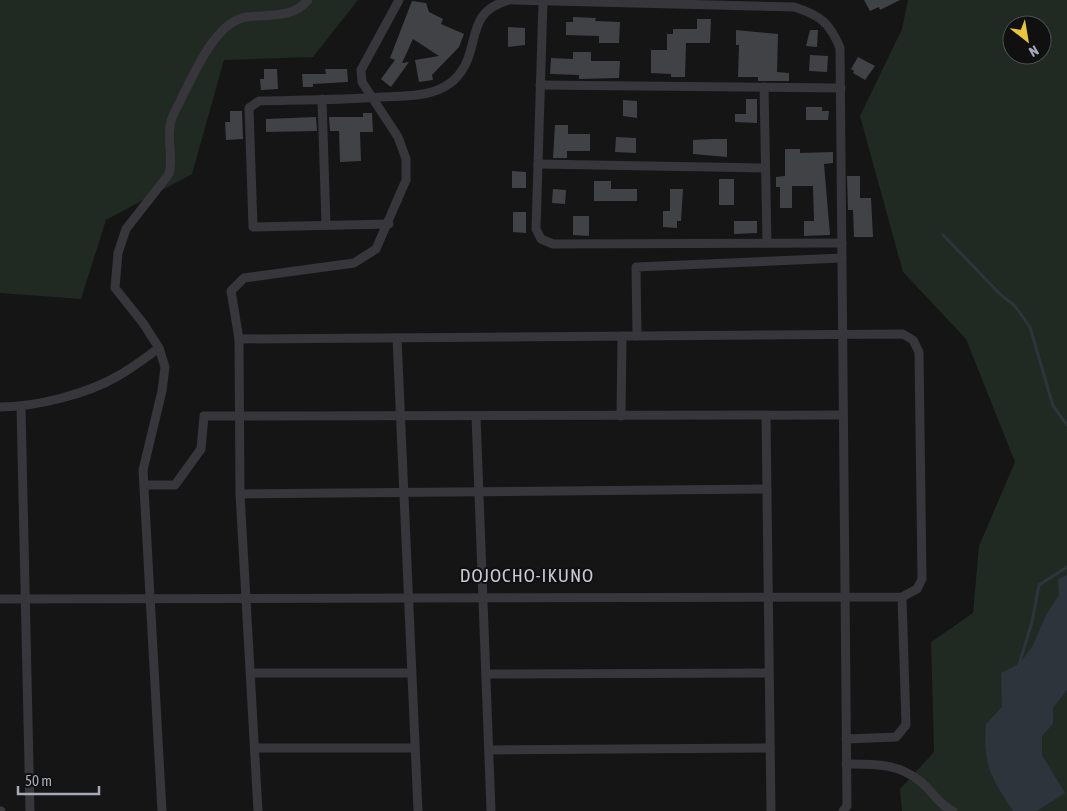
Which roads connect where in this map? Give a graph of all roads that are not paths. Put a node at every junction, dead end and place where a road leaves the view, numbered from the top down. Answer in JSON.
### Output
{"nodes":[{"id":1,"x":308,"y":0,"type":"edge"},
{"id":2,"x":399,"y":0,"type":"edge"},
{"id":3,"x":511,"y":0,"type":"edge"},
{"id":4,"x":543,"y":1,"type":"junction"},
{"id":5,"x":540,"y":85,"type":"junction"},
{"id":6,"x":764,"y":87,"type":"junction"},
{"id":7,"x":841,"y":88,"type":"junction"},
{"id":8,"x":373,"y":98,"type":"junction"},
{"id":9,"x":322,"y":99,"type":"junction"},
{"id":10,"x":538,"y":164,"type":"junction"},
{"id":11,"x":765,"y":168,"type":"junction"},
{"id":12,"x":389,"y":224,"type":"junction"},
{"id":13,"x":326,"y":225,"type":"junction"},
{"id":14,"x":767,"y":243,"type":"junction"},
{"id":15,"x":842,"y":243,"type":"junction"},
{"id":16,"x":842,"y":258,"type":"junction"},
{"id":17,"x":843,"y":334,"type":"junction"},
{"id":18,"x":622,"y":336,"type":"junction"},
{"id":19,"x":637,"y":336,"type":"junction"},
{"id":20,"x":397,"y":338,"type":"junction"},
{"id":21,"x":240,"y":339,"type":"junction"},
{"id":22,"x":159,"y":348,"type":"junction"},
{"id":23,"x":0,"y":407,"type":"edge"},
{"id":24,"x":21,"y":407,"type":"junction"},
{"id":25,"x":766,"y":415,"type":"junction"},
{"id":26,"x":843,"y":415,"type":"junction"},
{"id":27,"x":240,"y":416,"type":"junction"},
{"id":28,"x":400,"y":416,"type":"junction"},
{"id":29,"x":476,"y":416,"type":"junction"},
{"id":30,"x":622,"y":416,"type":"junction"},
{"id":31,"x":144,"y":485,"type":"junction"},
{"id":32,"x":767,"y":489,"type":"junction"},
{"id":33,"x":404,"y":492,"type":"junction"},
{"id":34,"x":479,"y":492,"type":"junction"},
{"id":35,"x":240,"y":494,"type":"junction"},
{"id":36,"x":845,"y":597,"type":"junction"},
{"id":37,"x":902,"y":597,"type":"junction"},
{"id":38,"x":150,"y":598,"type":"junction"},
{"id":39,"x":246,"y":598,"type":"junction"},
{"id":40,"x":408,"y":598,"type":"junction"},
{"id":41,"x":483,"y":598,"type":"junction"},
{"id":42,"x":768,"y":598,"type":"junction"},
{"id":43,"x":0,"y":599,"type":"edge"},
{"id":44,"x":25,"y":599,"type":"junction"},
{"id":45,"x":250,"y":673,"type":"junction"},
{"id":46,"x":412,"y":673,"type":"junction"},
{"id":47,"x":769,"y":673,"type":"junction"},
{"id":48,"x":486,"y":674,"type":"junction"},
{"id":49,"x":846,"y":738,"type":"junction"},
{"id":50,"x":255,"y":748,"type":"junction"},
{"id":51,"x":415,"y":748,"type":"junction"},
{"id":52,"x":770,"y":748,"type":"junction"},
{"id":53,"x":489,"y":750,"type":"junction"},
{"id":54,"x":846,"y":764,"type":"junction"},
{"id":55,"x":30,"y":811,"type":"edge"},
{"id":56,"x":162,"y":811,"type":"edge"},
{"id":57,"x":258,"y":811,"type":"edge"},
{"id":58,"x":418,"y":811,"type":"edge"},
{"id":59,"x":492,"y":811,"type":"edge"},
{"id":60,"x":771,"y":811,"type":"edge"},
{"id":61,"x":843,"y":811,"type":"edge"},
{"id":62,"x":953,"y":811,"type":"edge"}],
"edges":[{"from":1,"to":22,"type":"street"},
{"from":2,"to":8,"type":"street"},
{"from":3,"to":4,"type":"street"},
{"from":3,"to":8,"type":"street"},
{"from":4,"to":5,"type":"street"},
{"from":4,"to":7,"type":"street"},
{"from":5,"to":6,"type":"street"},
{"from":5,"to":10,"type":"street"},
{"from":6,"to":7,"type":"street"},
{"from":6,"to":11,"type":"street"},
{"from":7,"to":15,"type":"street"},
{"from":8,"to":9,"type":"street"},
{"from":8,"to":12,"type":"street"},
{"from":9,"to":13,"type":"street"},
{"from":9,"to":13,"type":"street"},
{"from":10,"to":11,"type":"street"},
{"from":10,"to":14,"type":"street"},
{"from":11,"to":14,"type":"street"},
{"from":12,"to":13,"type":"street"},
{"from":12,"to":21,"type":"street"},
{"from":14,"to":15,"type":"street"},
{"from":15,"to":16,"type":"street"},
{"from":16,"to":17,"type":"street"},
{"from":16,"to":19,"type":"street"},
{"from":17,"to":19,"type":"street"},
{"from":17,"to":26,"type":"street"},
{"from":17,"to":37,"type":"street"},
{"from":18,"to":19,"type":"street"},
{"from":18,"to":20,"type":"street"},
{"from":18,"to":30,"type":"street"},
{"from":20,"to":21,"type":"street"},
{"from":20,"to":28,"type":"street"},
{"from":21,"to":27,"type":"street"},
{"from":22,"to":24,"type":"street"},
{"from":22,"to":31,"type":"street"},
{"from":23,"to":24,"type":"street"},
{"from":24,"to":44,"type":"street"},
{"from":25,"to":26,"type":"street"},
{"from":25,"to":30,"type":"street"},
{"from":25,"to":32,"type":"street"},
{"from":26,"to":36,"type":"street"},
{"from":27,"to":28,"type":"street"},
{"from":27,"to":31,"type":"street"},
{"from":27,"to":35,"type":"street"},
{"from":28,"to":29,"type":"street"},
{"from":28,"to":33,"type":"street"},
{"from":29,"to":30,"type":"street"},
{"from":29,"to":34,"type":"street"},
{"from":31,"to":38,"type":"street"},
{"from":32,"to":34,"type":"street"},
{"from":32,"to":42,"type":"street"},
{"from":33,"to":34,"type":"street"},
{"from":33,"to":35,"type":"street"},
{"from":33,"to":40,"type":"street"},
{"from":34,"to":41,"type":"street"},
{"from":35,"to":39,"type":"street"},
{"from":36,"to":37,"type":"street"},
{"from":36,"to":42,"type":"street"},
{"from":36,"to":49,"type":"street"},
{"from":37,"to":49,"type":"street"},
{"from":38,"to":39,"type":"street"},
{"from":38,"to":44,"type":"street"},
{"from":38,"to":56,"type":"street"},
{"from":39,"to":40,"type":"street"},
{"from":39,"to":45,"type":"street"},
{"from":40,"to":41,"type":"street"},
{"from":40,"to":46,"type":"street"},
{"from":41,"to":42,"type":"street"},
{"from":41,"to":48,"type":"street"},
{"from":42,"to":47,"type":"street"},
{"from":43,"to":44,"type":"street"},
{"from":44,"to":55,"type":"street"},
{"from":45,"to":46,"type":"street"},
{"from":45,"to":50,"type":"street"},
{"from":46,"to":51,"type":"street"},
{"from":47,"to":48,"type":"street"},
{"from":47,"to":52,"type":"street"},
{"from":48,"to":53,"type":"street"},
{"from":49,"to":54,"type":"street"},
{"from":50,"to":51,"type":"street"},
{"from":50,"to":57,"type":"street"},
{"from":51,"to":58,"type":"street"},
{"from":52,"to":53,"type":"street"},
{"from":52,"to":60,"type":"street"},
{"from":53,"to":59,"type":"street"},
{"from":54,"to":61,"type":"street"},
{"from":54,"to":62,"type":"street"}]}
